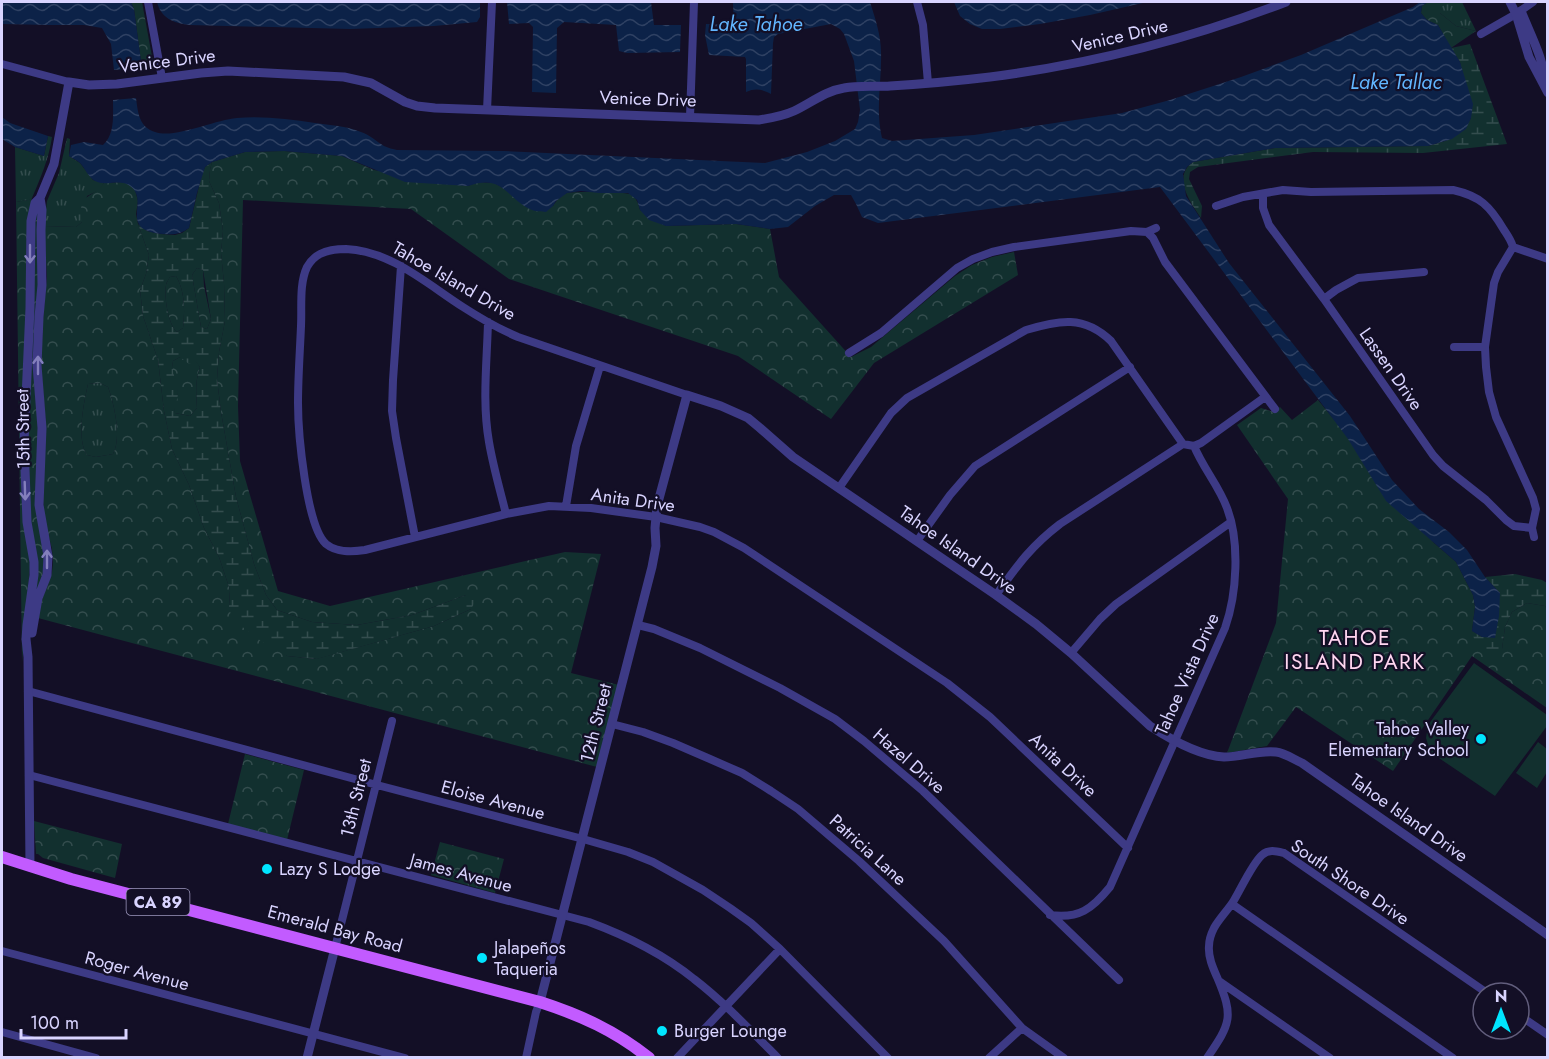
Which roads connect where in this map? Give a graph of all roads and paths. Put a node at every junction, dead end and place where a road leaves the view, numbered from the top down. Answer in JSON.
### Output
{"nodes":[{"id":1,"x":148,"y":2,"type":"edge"},
{"id":2,"x":492,"y":2,"type":"edge"},
{"id":3,"x":694,"y":2,"type":"edge"},
{"id":4,"x":917,"y":2,"type":"edge"},
{"id":5,"x":1286,"y":2,"type":"edge"},
{"id":6,"x":1510,"y":2,"type":"edge"},
{"id":7,"x":1533,"y":2,"type":"edge"},
{"id":8,"x":1517,"y":8,"type":"edge"},
{"id":9,"x":1481,"y":34,"type":"dead end"},
{"id":10,"x":2,"y":64,"type":"edge"},
{"id":11,"x":162,"y":78,"type":"junction"},
{"id":12,"x":69,"y":82,"type":"junction"},
{"id":13,"x":928,"y":84,"type":"junction"},
{"id":14,"x":1547,"y":90,"type":"edge"},
{"id":15,"x":487,"y":110,"type":"junction"},
{"id":16,"x":690,"y":117,"type":"junction"},
{"id":17,"x":1263,"y":194,"type":"junction"},
{"id":18,"x":40,"y":198,"type":"junction"},
{"id":19,"x":1216,"y":206,"type":"dead end"},
{"id":20,"x":1156,"y":228,"type":"dead end"},
{"id":21,"x":1147,"y":232,"type":"junction"},
{"id":22,"x":1513,"y":247,"type":"junction"},
{"id":23,"x":315,"y":257,"type":"joint"},
{"id":24,"x":1548,"y":259,"type":"edge"},
{"id":25,"x":401,"y":266,"type":"junction"},
{"id":26,"x":1424,"y":272,"type":"dead end"},
{"id":27,"x":1324,"y":299,"type":"junction"},
{"id":28,"x":488,"y":322,"type":"junction"},
{"id":29,"x":1454,"y":347,"type":"dead end"},
{"id":30,"x":1485,"y":347,"type":"junction"},
{"id":31,"x":849,"y":353,"type":"dead end"},
{"id":32,"x":600,"y":366,"type":"junction"},
{"id":33,"x":1130,"y":366,"type":"junction"},
{"id":34,"x":687,"y":395,"type":"junction"},
{"id":35,"x":1265,"y":397,"type":"junction"},
{"id":36,"x":1275,"y":409,"type":"dead end"},
{"id":37,"x":1183,"y":444,"type":"junction"},
{"id":38,"x":1194,"y":446,"type":"junction"},
{"id":39,"x":839,"y":488,"type":"junction"},
{"id":40,"x":566,"y":506,"type":"junction"},
{"id":41,"x":506,"y":514,"type":"junction"},
{"id":42,"x":656,"y":517,"type":"junction"},
{"id":43,"x":1231,"y":522,"type":"junction"},
{"id":44,"x":415,"y":537,"type":"junction"},
{"id":45,"x":917,"y":541,"type":"junction"},
{"id":46,"x":996,"y":595,"type":"junction"},
{"id":47,"x":638,"y":625,"type":"junction"},
{"id":48,"x":1071,"y":653,"type":"junction"},
{"id":49,"x":28,"y":657,"type":"junction"},
{"id":50,"x":28,"y":691,"type":"junction"},
{"id":51,"x":392,"y":721,"type":"dead end"},
{"id":52,"x":612,"y":724,"type":"junction"},
{"id":53,"x":1174,"y":740,"type":"junction"},
{"id":54,"x":29,"y":775,"type":"junction"},
{"id":55,"x":377,"y":785,"type":"junction"},
{"id":56,"x":583,"y":838,"type":"junction"},
{"id":57,"x":1128,"y":848,"type":"junction"},
{"id":58,"x":2,"y":857,"type":"edge"},
{"id":59,"x":357,"y":861,"type":"junction"},
{"id":60,"x":30,"y":867,"type":"junction"},
{"id":61,"x":1232,"y":904,"type":"junction"},
{"id":62,"x":563,"y":915,"type":"junction"},
{"id":63,"x":1050,"y":915,"type":"junction"},
{"id":64,"x":1548,"y":934,"type":"edge"},
{"id":65,"x":335,"y":948,"type":"junction"},
{"id":66,"x":780,"y":949,"type":"junction"},
{"id":67,"x":2,"y":951,"type":"edge"},
{"id":68,"x":1119,"y":980,"type":"dead end"},
{"id":69,"x":1219,"y":981,"type":"junction"},
{"id":70,"x":1471,"y":982,"type":"edge"},
{"id":71,"x":540,"y":1002,"type":"junction"},
{"id":72,"x":726,"y":1007,"type":"junction"},
{"id":73,"x":1531,"y":1023,"type":"edge"},
{"id":74,"x":1022,"y":1028,"type":"junction"},
{"id":75,"x":2,"y":1032,"type":"edge"},
{"id":76,"x":313,"y":1033,"type":"junction"},
{"id":77,"x":1548,"y":1035,"type":"edge"},
{"id":78,"x":96,"y":1058,"type":"edge"},
{"id":79,"x":307,"y":1058,"type":"edge"},
{"id":80,"x":405,"y":1058,"type":"edge"},
{"id":81,"x":526,"y":1058,"type":"edge"},
{"id":82,"x":649,"y":1058,"type":"edge"},
{"id":83,"x":677,"y":1058,"type":"edge"},
{"id":84,"x":778,"y":1058,"type":"edge"},
{"id":85,"x":888,"y":1058,"type":"edge"},
{"id":86,"x":989,"y":1058,"type":"edge"},
{"id":87,"x":1064,"y":1058,"type":"edge"},
{"id":88,"x":1207,"y":1058,"type":"edge"},
{"id":89,"x":1330,"y":1058,"type":"edge"},
{"id":90,"x":1453,"y":1058,"type":"edge"}],
"edges":[{"from":1,"to":11,"type":"street"},
{"from":2,"to":15,"type":"street"},
{"from":3,"to":16,"type":"street"},
{"from":4,"to":13,"type":"street"},
{"from":5,"to":13,"type":"street","name":"Venice Drive"},
{"from":6,"to":8,"type":"street"},
{"from":7,"to":8,"type":"street"},
{"from":8,"to":9,"type":"street"},
{"from":8,"to":14,"type":"street"},
{"from":10,"to":12,"type":"street","name":"Venice Drive"},
{"from":11,"to":12,"type":"street","name":"Venice Drive"},
{"from":11,"to":15,"type":"street","name":"Venice Drive"},
{"from":12,"to":18,"type":"street","name":"15th Street"},
{"from":13,"to":16,"type":"street","name":"Venice Drive"},
{"from":15,"to":16,"type":"street","name":"Venice Drive"},
{"from":17,"to":19,"type":"street"},
{"from":17,"to":22,"type":"street"},
{"from":17,"to":27,"type":"street","name":"Lassen Drive"},
{"from":18,"to":49,"type":"street","name":"15th Street","one_way":true},
{"from":49,"to":18,"type":"street","name":"15th Street","one_way":true},
{"from":20,"to":21,"type":"street"},
{"from":21,"to":31,"type":"street"},
{"from":21,"to":35,"type":"street"},
{"from":22,"to":24,"type":"street"},
{"from":22,"to":30,"type":"street"},
{"from":23,"to":25,"type":"street","name":"Tahoe Island Drive"},
{"from":23,"to":44,"type":"street","name":"Anita Drive"},
{"from":25,"to":28,"type":"street","name":"Tahoe Island Drive"},
{"from":25,"to":44,"type":"street"},
{"from":26,"to":27,"type":"street"},
{"from":27,"to":30,"type":"street","name":"Lassen Drive"},
{"from":28,"to":32,"type":"street","name":"Tahoe Island Drive"},
{"from":28,"to":41,"type":"street"},
{"from":29,"to":30,"type":"street"},
{"from":32,"to":34,"type":"street","name":"Tahoe Island Drive"},
{"from":32,"to":40,"type":"street"},
{"from":33,"to":37,"type":"street"},
{"from":33,"to":39,"type":"street"},
{"from":33,"to":45,"type":"street"},
{"from":34,"to":39,"type":"street","name":"Tahoe Island Drive"},
{"from":34,"to":42,"type":"street","name":"12th Street"},
{"from":35,"to":36,"type":"street"},
{"from":35,"to":38,"type":"street"},
{"from":37,"to":38,"type":"street"},
{"from":37,"to":46,"type":"street"},
{"from":38,"to":43,"type":"street","name":"Tahoe Vista Drive"},
{"from":39,"to":45,"type":"street","name":"Tahoe Island Drive"},
{"from":40,"to":41,"type":"street","name":"Anita Drive"},
{"from":40,"to":42,"type":"street","name":"Anita Drive"},
{"from":41,"to":44,"type":"street","name":"Anita Drive"},
{"from":42,"to":47,"type":"street","name":"12th Street"},
{"from":42,"to":57,"type":"street","name":"Anita Drive"},
{"from":43,"to":48,"type":"street"},
{"from":43,"to":53,"type":"street","name":"Tahoe Vista Drive"},
{"from":45,"to":46,"type":"street","name":"Tahoe Island Drive"},
{"from":46,"to":48,"type":"street","name":"Tahoe Island Drive"},
{"from":47,"to":52,"type":"street","name":"12th Street"},
{"from":47,"to":63,"type":"street","name":"Hazel Drive"},
{"from":48,"to":53,"type":"street","name":"Tahoe Island Drive"},
{"from":49,"to":50,"type":"street","name":"15th Street"},
{"from":50,"to":54,"type":"street","name":"15th Street"},
{"from":50,"to":55,"type":"street","name":"Eloise Avenue"},
{"from":51,"to":55,"type":"street","name":"13th Street"},
{"from":52,"to":56,"type":"street","name":"12th Street"},
{"from":52,"to":74,"type":"street","name":"Patricia Lane"},
{"from":53,"to":57,"type":"street","name":"Tahoe Vista Drive"},
{"from":53,"to":64,"type":"street","name":"Tahoe Island Drive"},
{"from":54,"to":59,"type":"street","name":"James Avenue"},
{"from":54,"to":60,"type":"street","name":"15th Street"},
{"from":55,"to":56,"type":"street","name":"Eloise Avenue"},
{"from":55,"to":59,"type":"street","name":"13th Street"},
{"from":56,"to":62,"type":"street","name":"12th Street"},
{"from":56,"to":66,"type":"street","name":"Eloise Avenue"},
{"from":57,"to":63,"type":"street","name":"Tahoe Vista Drive"},
{"from":58,"to":60,"type":"main road","name":"Emerald Bay Road","number":"CA 89"},
{"from":59,"to":62,"type":"street","name":"James Avenue"},
{"from":59,"to":65,"type":"street","name":"13th Street"},
{"from":60,"to":65,"type":"main road","name":"Emerald Bay Road","number":"CA 89"},
{"from":61,"to":69,"type":"street","name":"South Shore Drive"},
{"from":61,"to":70,"type":"street","name":"South Shore Drive"},
{"from":61,"to":90,"type":"street"},
{"from":62,"to":71,"type":"street","name":"12th Street"},
{"from":62,"to":72,"type":"street","name":"James Avenue"},
{"from":63,"to":68,"type":"street","name":"Hazel Drive"},
{"from":65,"to":71,"type":"main road","name":"Emerald Bay Road","number":"CA 89"},
{"from":65,"to":76,"type":"street","name":"13th Street"},
{"from":66,"to":72,"type":"street"},
{"from":66,"to":85,"type":"street","name":"Eloise Avenue"},
{"from":67,"to":76,"type":"street","name":"Roger Avenue"},
{"from":69,"to":88,"type":"street","name":"South Shore Drive"},
{"from":69,"to":89,"type":"street"},
{"from":71,"to":81,"type":"street","name":"12th Street"},
{"from":71,"to":82,"type":"main road","name":"Emerald Bay Road","number":"CA 89"},
{"from":72,"to":83,"type":"street"},
{"from":72,"to":84,"type":"street","name":"James Avenue"},
{"from":73,"to":77,"type":"street"},
{"from":74,"to":86,"type":"street"},
{"from":74,"to":87,"type":"street","name":"Patricia Lane"},
{"from":75,"to":78,"type":"street"},
{"from":76,"to":79,"type":"street","name":"13th Street"},
{"from":76,"to":80,"type":"street","name":"Roger Avenue"}]}
